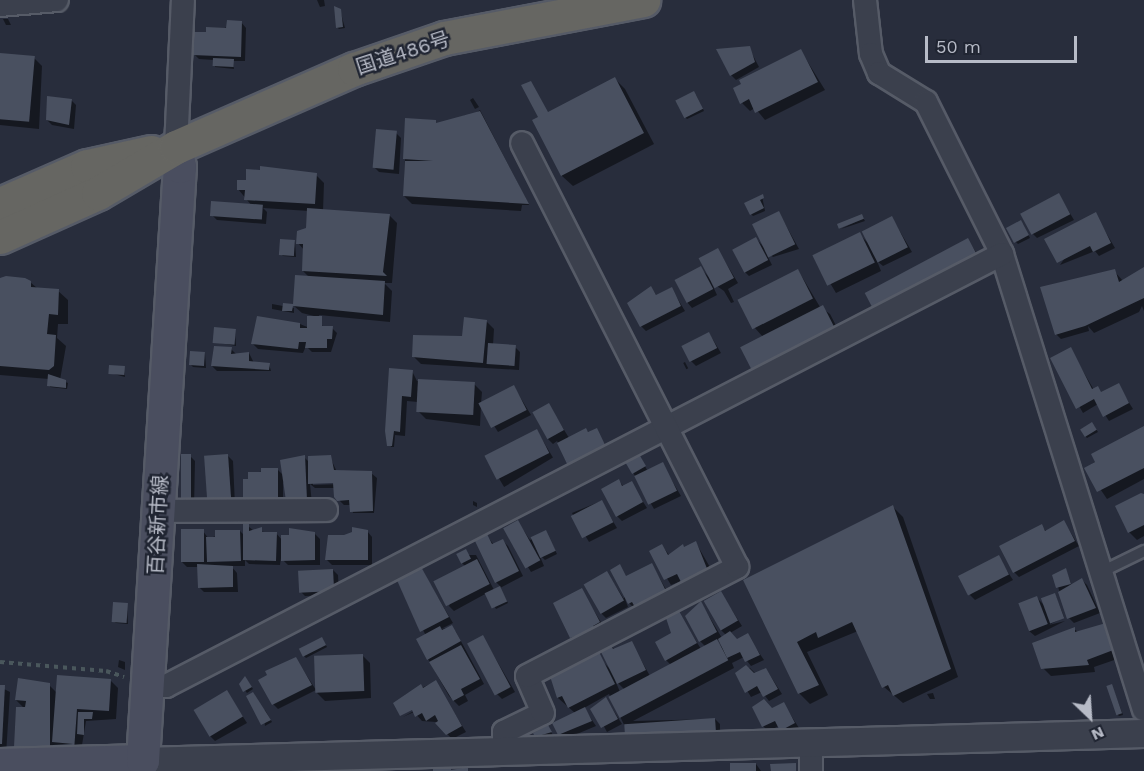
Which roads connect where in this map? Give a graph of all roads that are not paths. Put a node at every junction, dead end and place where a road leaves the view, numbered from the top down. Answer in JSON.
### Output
{"nodes":[{"id":1,"x":57,"y":0,"type":"edge"},
{"id":2,"x":183,"y":0,"type":"edge"},
{"id":3,"x":643,"y":0,"type":"edge"},
{"id":4,"x":866,"y":0,"type":"edge"},
{"id":5,"x":0,"y":5,"type":"edge"},
{"id":6,"x":522,"y":144,"type":"dead end"},
{"id":7,"x":176,"y":147,"type":"junction"},
{"id":8,"x":0,"y":204,"type":"edge"},
{"id":9,"x":0,"y":237,"type":"edge"},
{"id":10,"x":1002,"y":254,"type":"junction"},
{"id":11,"x":667,"y":425,"type":"junction"},
{"id":12,"x":326,"y":510,"type":"dead end"},
{"id":13,"x":158,"y":511,"type":"junction"},
{"id":14,"x":1144,"y":551,"type":"edge"},
{"id":15,"x":1101,"y":572,"type":"junction"},
{"id":16,"x":150,"y":686,"type":"junction"},
{"id":17,"x":1144,"y":709,"type":"edge"},
{"id":18,"x":1144,"y":733,"type":"edge"},
{"id":19,"x":504,"y":752,"type":"junction"},
{"id":20,"x":811,"y":758,"type":"edge"},
{"id":21,"x":143,"y":761,"type":"junction"},
{"id":22,"x":0,"y":765,"type":"edge"},
{"id":23,"x":199,"y":765,"type":"edge"}],
"edges":[{"from":1,"to":5,"type":"street"},
{"from":2,"to":7,"type":"street"},
{"from":3,"to":7,"type":"highway","name":"国道486号"},
{"from":4,"to":10,"type":"street"},
{"from":6,"to":11,"type":"street"},
{"from":7,"to":8,"type":"highway","name":"国道486号"},
{"from":7,"to":9,"type":"highway","name":"国道486号"},
{"from":7,"to":13,"type":"main road","name":"百谷新市線"},
{"from":10,"to":11,"type":"street"},
{"from":10,"to":15,"type":"street"},
{"from":11,"to":16,"type":"street"},
{"from":11,"to":19,"type":"street"},
{"from":12,"to":13,"type":"street"},
{"from":13,"to":16,"type":"main road","name":"百谷新市線"},
{"from":14,"to":15,"type":"lane"},
{"from":15,"to":17,"type":"street"},
{"from":16,"to":21,"type":"main road","name":"百谷新市線"},
{"from":18,"to":20,"type":"street"},
{"from":19,"to":20,"type":"street"},
{"from":19,"to":23,"type":"street"},
{"from":21,"to":22,"type":"main road"},
{"from":21,"to":23,"type":"street"}]}
